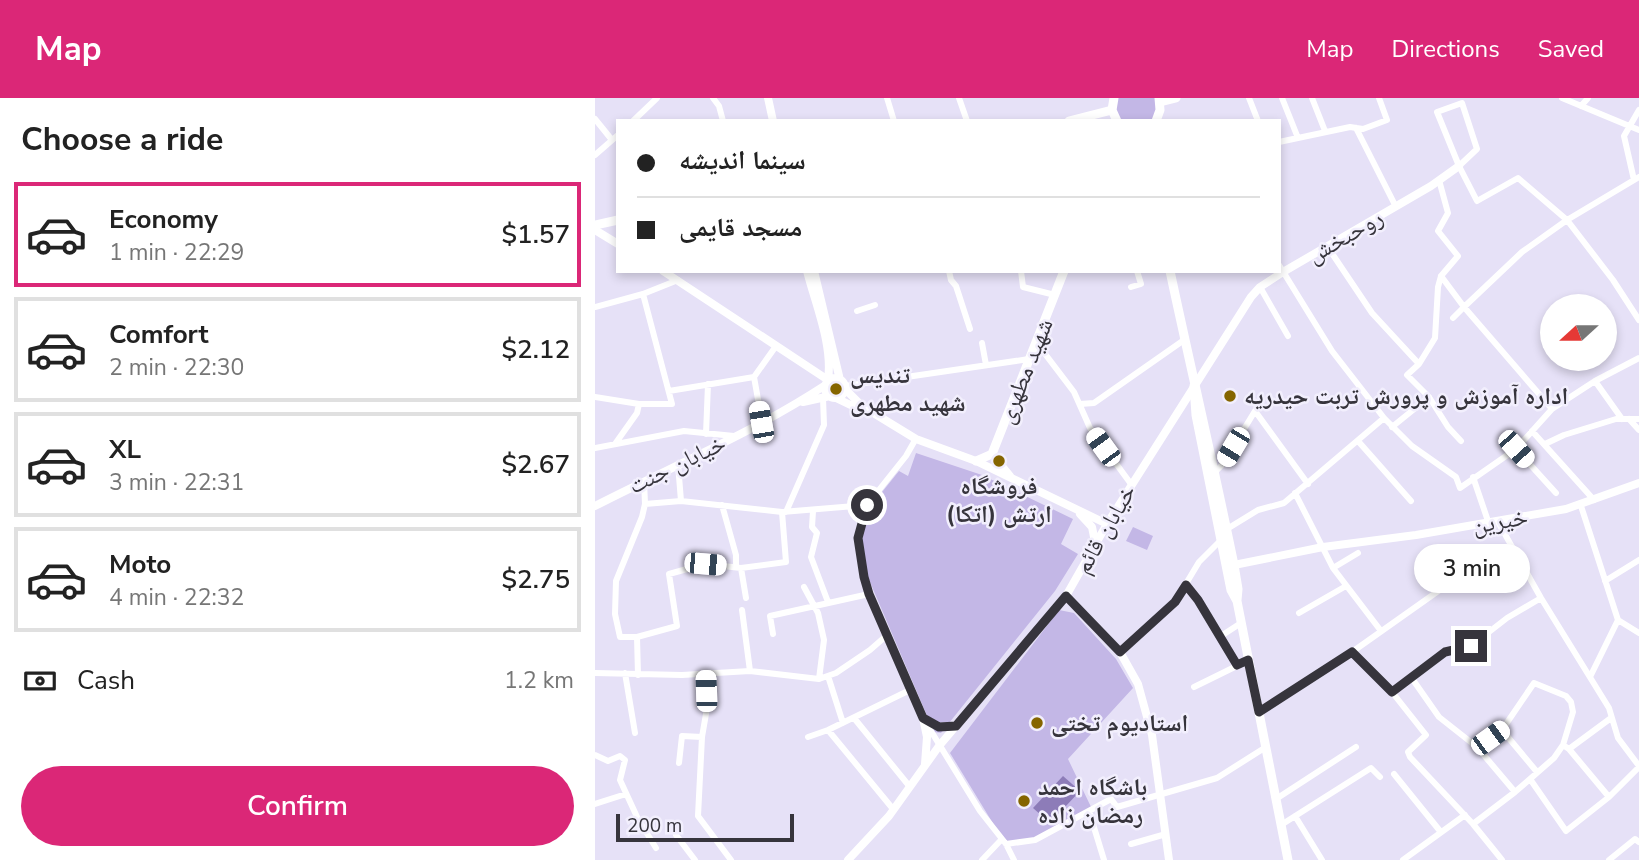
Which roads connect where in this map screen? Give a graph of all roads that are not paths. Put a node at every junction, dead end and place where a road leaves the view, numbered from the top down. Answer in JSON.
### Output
{"nodes":[{"id":1,"x":657,"y":98,"type":"edge"},
{"id":2,"x":713,"y":98,"type":"edge"},
{"id":3,"x":768,"y":98,"type":"edge"},
{"id":4,"x":887,"y":98,"type":"edge"},
{"id":5,"x":960,"y":98,"type":"edge"},
{"id":6,"x":1114,"y":98,"type":"edge"},
{"id":7,"x":1176,"y":98,"type":"edge"},
{"id":8,"x":1249,"y":98,"type":"edge"},
{"id":9,"x":1282,"y":98,"type":"edge"},
{"id":10,"x":1312,"y":98,"type":"edge"},
{"id":11,"x":1379,"y":98,"type":"edge"},
{"id":12,"x":1562,"y":98,"type":"edge"},
{"id":13,"x":1588,"y":98,"type":"edge"},
{"id":14,"x":1159,"y":100,"type":"edge"},
{"id":15,"x":1581,"y":106,"type":"junction"},
{"id":16,"x":1112,"y":110,"type":"junction"},
{"id":17,"x":1639,"y":110,"type":"edge"},
{"id":18,"x":595,"y":119,"type":"edge"},
{"id":19,"x":635,"y":119,"type":"edge"},
{"id":20,"x":722,"y":119,"type":"edge"},
{"id":21,"x":773,"y":119,"type":"edge"},
{"id":22,"x":893,"y":119,"type":"edge"},
{"id":23,"x":966,"y":119,"type":"edge"},
{"id":24,"x":1077,"y":119,"type":"edge"},
{"id":25,"x":1116,"y":119,"type":"edge"},
{"id":26,"x":1157,"y":119,"type":"edge"},
{"id":27,"x":1257,"y":119,"type":"edge"},
{"id":28,"x":1629,"y":126,"type":"junction"},
{"id":29,"x":1356,"y":128,"type":"junction"},
{"id":30,"x":1639,"y":130,"type":"edge"},
{"id":31,"x":1325,"y":131,"type":"junction"},
{"id":32,"x":616,"y":137,"type":"edge"},
{"id":33,"x":1298,"y":138,"type":"junction"},
{"id":34,"x":612,"y":140,"type":"junction"},
{"id":35,"x":1281,"y":142,"type":"edge"},
{"id":36,"x":595,"y":155,"type":"edge"},
{"id":37,"x":1458,"y":166,"type":"junction"},
{"id":38,"x":1637,"y":178,"type":"edge"},
{"id":39,"x":1439,"y":180,"type":"junction"},
{"id":40,"x":1396,"y":207,"type":"junction"},
{"id":41,"x":616,"y":220,"type":"edge"},
{"id":42,"x":1567,"y":220,"type":"junction"},
{"id":43,"x":595,"y":225,"type":"edge"},
{"id":44,"x":595,"y":230,"type":"edge"},
{"id":45,"x":616,"y":243,"type":"edge"},
{"id":46,"x":1327,"y":246,"type":"junction"},
{"id":47,"x":1281,"y":268,"type":"edge"},
{"id":48,"x":666,"y":273,"type":"edge"},
{"id":49,"x":808,"y":273,"type":"edge"},
{"id":50,"x":815,"y":273,"type":"edge"},
{"id":51,"x":950,"y":273,"type":"edge"},
{"id":52,"x":1021,"y":273,"type":"edge"},
{"id":53,"x":1063,"y":273,"type":"edge"},
{"id":54,"x":1138,"y":273,"type":"edge"},
{"id":55,"x":1170,"y":273,"type":"edge"},
{"id":56,"x":1275,"y":273,"type":"edge"},
{"id":57,"x":1441,"y":276,"type":"junction"},
{"id":58,"x":678,"y":280,"type":"junction"},
{"id":59,"x":1131,"y":287,"type":"dead end"},
{"id":60,"x":1260,"y":287,"type":"junction"},
{"id":61,"x":643,"y":294,"type":"junction"},
{"id":62,"x":1055,"y":295,"type":"junction"},
{"id":63,"x":875,"y":304,"type":"dead end"},
{"id":64,"x":595,"y":307,"type":"edge"},
{"id":65,"x":1464,"y":307,"type":"junction"},
{"id":66,"x":856,"y":311,"type":"dead end"},
{"id":67,"x":1453,"y":318,"type":"dead end"},
{"id":68,"x":1639,"y":320,"type":"edge"},
{"id":69,"x":970,"y":329,"type":"dead end"},
{"id":70,"x":1289,"y":336,"type":"dead end"},
{"id":71,"x":1185,"y":340,"type":"junction"},
{"id":72,"x":1036,"y":342,"type":"junction"},
{"id":73,"x":982,"y":343,"type":"dead end"},
{"id":74,"x":776,"y":346,"type":"junction"},
{"id":75,"x":1639,"y":358,"type":"edge"},
{"id":76,"x":1029,"y":359,"type":"junction"},
{"id":77,"x":1419,"y":364,"type":"junction"},
{"id":78,"x":986,"y":365,"type":"junction"},
{"id":79,"x":754,"y":377,"type":"junction"},
{"id":80,"x":1595,"y":381,"type":"junction"},
{"id":81,"x":826,"y":383,"type":"junction"},
{"id":82,"x":708,"y":384,"type":"junction"},
{"id":83,"x":844,"y":385,"type":"junction"},
{"id":84,"x":1194,"y":386,"type":"junction"},
{"id":85,"x":669,"y":391,"type":"junction"},
{"id":86,"x":595,"y":397,"type":"edge"},
{"id":87,"x":830,"y":397,"type":"junction"},
{"id":88,"x":1429,"y":397,"type":"junction"},
{"id":89,"x":639,"y":404,"type":"junction"},
{"id":90,"x":797,"y":404,"type":"junction"},
{"id":91,"x":1080,"y":404,"type":"junction"},
{"id":92,"x":1552,"y":409,"type":"junction"},
{"id":93,"x":1384,"y":418,"type":"junction"},
{"id":94,"x":1626,"y":419,"type":"junction"},
{"id":95,"x":1639,"y":419,"type":"edge"},
{"id":96,"x":761,"y":422,"type":"junction"},
{"id":97,"x":1392,"y":427,"type":"junction"},
{"id":98,"x":1639,"y":430,"type":"edge"},
{"id":99,"x":1532,"y":432,"type":"junction"},
{"id":100,"x":706,"y":434,"type":"junction"},
{"id":101,"x":734,"y":436,"type":"junction"},
{"id":102,"x":1358,"y":441,"type":"junction"},
{"id":103,"x":1461,"y":441,"type":"dead end"},
{"id":104,"x":914,"y":442,"type":"junction"},
{"id":105,"x":1545,"y":444,"type":"junction"},
{"id":106,"x":615,"y":445,"type":"junction"},
{"id":107,"x":595,"y":448,"type":"edge"},
{"id":108,"x":1516,"y":449,"type":"junction"},
{"id":109,"x":992,"y":454,"type":"junction"},
{"id":110,"x":678,"y":464,"type":"junction"},
{"id":111,"x":981,"y":464,"type":"junction"},
{"id":112,"x":1214,"y":473,"type":"junction"},
{"id":113,"x":1473,"y":477,"type":"junction"},
{"id":114,"x":1013,"y":479,"type":"junction"},
{"id":115,"x":644,"y":481,"type":"junction"},
{"id":116,"x":1639,"y":483,"type":"edge"},
{"id":117,"x":1131,"y":484,"type":"junction"},
{"id":118,"x":1308,"y":484,"type":"junction"},
{"id":119,"x":1556,"y":493,"type":"dead end"},
{"id":120,"x":1295,"y":494,"type":"junction"},
{"id":121,"x":681,"y":501,"type":"junction"},
{"id":122,"x":1411,"y":501,"type":"dead end"},
{"id":123,"x":1594,"y":501,"type":"junction"},
{"id":124,"x":645,"y":504,"type":"junction"},
{"id":125,"x":722,"y":505,"type":"junction"},
{"id":126,"x":867,"y":505,"type":"junction"},
{"id":127,"x":595,"y":506,"type":"edge"},
{"id":128,"x":1581,"y":506,"type":"junction"},
{"id":129,"x":1075,"y":508,"type":"junction"},
{"id":130,"x":813,"y":511,"type":"junction"},
{"id":131,"x":784,"y":512,"type":"junction"},
{"id":132,"x":1493,"y":523,"type":"junction"},
{"id":133,"x":1107,"y":524,"type":"junction"},
{"id":134,"x":1227,"y":529,"type":"junction"},
{"id":135,"x":1222,"y":540,"type":"junction"},
{"id":136,"x":1095,"y":545,"type":"junction"},
{"id":137,"x":1323,"y":547,"type":"junction"},
{"id":138,"x":1358,"y":553,"type":"dead end"},
{"id":139,"x":1639,"y":560,"type":"edge"},
{"id":140,"x":1234,"y":565,"type":"junction"},
{"id":141,"x":738,"y":567,"type":"junction"},
{"id":142,"x":1333,"y":568,"type":"junction"},
{"id":143,"x":1605,"y":580,"type":"junction"},
{"id":144,"x":1451,"y":582,"type":"dead end"},
{"id":145,"x":1186,"y":585,"type":"junction"},
{"id":146,"x":1346,"y":586,"type":"junction"},
{"id":147,"x":804,"y":587,"type":"dead end"},
{"id":148,"x":869,"y":594,"type":"junction"},
{"id":149,"x":1066,"y":596,"type":"junction"},
{"id":150,"x":746,"y":598,"type":"dead end"},
{"id":151,"x":1541,"y":598,"type":"junction"},
{"id":152,"x":1237,"y":601,"type":"junction"},
{"id":153,"x":828,"y":603,"type":"junction"},
{"id":154,"x":814,"y":605,"type":"junction"},
{"id":155,"x":742,"y":610,"type":"dead end"},
{"id":156,"x":1299,"y":613,"type":"dead end"},
{"id":157,"x":1618,"y":620,"type":"junction"},
{"id":158,"x":1241,"y":623,"type":"junction"},
{"id":159,"x":1381,"y":631,"type":"junction"},
{"id":160,"x":1639,"y":633,"type":"edge"},
{"id":161,"x":773,"y":634,"type":"dead end"},
{"id":162,"x":886,"y":636,"type":"junction"},
{"id":163,"x":1221,"y":636,"type":"junction"},
{"id":164,"x":637,"y":637,"type":"junction"},
{"id":165,"x":1120,"y":652,"type":"junction"},
{"id":166,"x":1352,"y":652,"type":"junction"},
{"id":167,"x":1248,"y":660,"type":"junction"},
{"id":168,"x":1237,"y":665,"type":"junction"},
{"id":169,"x":750,"y":671,"type":"junction"},
{"id":170,"x":595,"y":673,"type":"edge"},
{"id":171,"x":625,"y":673,"type":"junction"},
{"id":172,"x":638,"y":674,"type":"junction"},
{"id":173,"x":705,"y":674,"type":"junction"},
{"id":174,"x":828,"y":676,"type":"junction"},
{"id":175,"x":1411,"y":677,"type":"junction"},
{"id":176,"x":1590,"y":677,"type":"junction"},
{"id":177,"x":819,"y":679,"type":"junction"},
{"id":178,"x":1194,"y":687,"type":"dead end"},
{"id":179,"x":909,"y":690,"type":"junction"},
{"id":180,"x":1392,"y":692,"type":"junction"},
{"id":181,"x":1259,"y":712,"type":"junction"},
{"id":182,"x":854,"y":718,"type":"junction"},
{"id":183,"x":923,"y":718,"type":"junction"},
{"id":184,"x":1611,"y":718,"type":"junction"},
{"id":185,"x":843,"y":723,"type":"junction"},
{"id":186,"x":956,"y":726,"type":"junction"},
{"id":187,"x":828,"y":730,"type":"junction"},
{"id":188,"x":1502,"y":730,"type":"junction"},
{"id":189,"x":635,"y":733,"type":"dead end"},
{"id":190,"x":702,"y":737,"type":"junction"},
{"id":191,"x":808,"y":737,"type":"dead end"},
{"id":192,"x":939,"y":746,"type":"junction"},
{"id":193,"x":1266,"y":747,"type":"junction"},
{"id":194,"x":1356,"y":747,"type":"dead end"},
{"id":195,"x":1477,"y":747,"type":"junction"},
{"id":196,"x":1566,"y":747,"type":"junction"},
{"id":197,"x":595,"y":755,"type":"edge"},
{"id":198,"x":679,"y":763,"type":"dead end"},
{"id":199,"x":925,"y":767,"type":"junction"},
{"id":200,"x":1639,"y":767,"type":"edge"},
{"id":201,"x":1537,"y":772,"type":"junction"},
{"id":202,"x":1394,"y":774,"type":"dead end"},
{"id":203,"x":1380,"y":777,"type":"dead end"},
{"id":204,"x":1530,"y":779,"type":"junction"},
{"id":205,"x":910,"y":787,"type":"junction"},
{"id":206,"x":1515,"y":793,"type":"junction"},
{"id":207,"x":625,"y":794,"type":"junction"},
{"id":208,"x":1160,"y":795,"type":"junction"},
{"id":209,"x":1609,"y":797,"type":"junction"},
{"id":210,"x":1276,"y":799,"type":"junction"},
{"id":211,"x":595,"y":804,"type":"edge"},
{"id":212,"x":893,"y":809,"type":"junction"},
{"id":213,"x":1089,"y":811,"type":"junction"},
{"id":214,"x":1465,"y":815,"type":"junction"},
{"id":215,"x":1295,"y":816,"type":"junction"},
{"id":216,"x":1473,"y":824,"type":"junction"},
{"id":217,"x":1281,"y":825,"type":"junction"},
{"id":218,"x":1440,"y":831,"type":"junction"},
{"id":219,"x":1166,"y":834,"type":"junction"},
{"id":220,"x":676,"y":835,"type":"dead end"},
{"id":221,"x":1003,"y":842,"type":"junction"},
{"id":222,"x":1639,"y":842,"type":"edge"},
{"id":223,"x":1131,"y":844,"type":"dead end"},
{"id":224,"x":656,"y":849,"type":"dead end"},
{"id":225,"x":695,"y":860,"type":"edge"},
{"id":226,"x":731,"y":860,"type":"edge"},
{"id":227,"x":848,"y":860,"type":"edge"},
{"id":228,"x":982,"y":860,"type":"edge"},
{"id":229,"x":1013,"y":860,"type":"edge"},
{"id":230,"x":1104,"y":860,"type":"edge"},
{"id":231,"x":1169,"y":860,"type":"edge"},
{"id":232,"x":1288,"y":860,"type":"edge"},
{"id":233,"x":1322,"y":860,"type":"edge"},
{"id":234,"x":1403,"y":860,"type":"edge"},
{"id":235,"x":1502,"y":860,"type":"edge"},
{"id":236,"x":1609,"y":860,"type":"edge"}],
"edges":[{"from":1,"to":19,"type":"street"},
{"from":2,"to":20,"type":"street"},
{"from":3,"to":21,"type":"street"},
{"from":4,"to":22,"type":"street"},
{"from":5,"to":23,"type":"street"},
{"from":6,"to":16,"type":"main road"},
{"from":7,"to":14,"type":"main road"},
{"from":8,"to":27,"type":"street"},
{"from":9,"to":33,"type":"street"},
{"from":10,"to":31,"type":"street"},
{"from":11,"to":29,"type":"street"},
{"from":12,"to":15,"type":"street"},
{"from":13,"to":15,"type":"street"},
{"from":14,"to":26,"type":"main road"},
{"from":15,"to":28,"type":"street"},
{"from":16,"to":24,"type":"main road"},
{"from":16,"to":25,"type":"main road"},
{"from":17,"to":28,"type":"street"},
{"from":18,"to":34,"type":"street"},
{"from":28,"to":30,"type":"street"},
{"from":28,"to":38,"type":"street"},
{"from":29,"to":31,"type":"street"},
{"from":29,"to":40,"type":"street"},
{"from":31,"to":33,"type":"street"},
{"from":32,"to":34,"type":"street"},
{"from":33,"to":35,"type":"street"},
{"from":34,"to":36,"type":"street"},
{"from":37,"to":37,"type":"street"},
{"from":37,"to":39,"type":"street","name":"روحبخش"},
{"from":37,"to":42,"type":"street"},
{"from":38,"to":42,"type":"street"},
{"from":39,"to":40,"type":"street","name":"روحبخش"},
{"from":39,"to":57,"type":"street"},
{"from":40,"to":46,"type":"street","name":"روحبخش"},
{"from":41,"to":43,"type":"main road"},
{"from":42,"to":65,"type":"street"},
{"from":42,"to":68,"type":"street"},
{"from":44,"to":45,"type":"street"},
{"from":46,"to":47,"type":"street","name":"روحبخش"},
{"from":46,"to":77,"type":"street"},
{"from":47,"to":93,"type":"street"},
{"from":48,"to":58,"type":"street"},
{"from":49,"to":81,"type":"street"},
{"from":50,"to":83,"type":"street"},
{"from":51,"to":69,"type":"street"},
{"from":52,"to":62,"type":"street"},
{"from":53,"to":62,"type":"main road","name":"شهید مطهری"},
{"from":54,"to":59,"type":"street"},
{"from":55,"to":71,"type":"main road"},
{"from":56,"to":60,"type":"street","name":"روحبخش"},
{"from":57,"to":65,"type":"street"},
{"from":57,"to":77,"type":"street"},
{"from":58,"to":61,"type":"street"},
{"from":58,"to":74,"type":"street"},
{"from":60,"to":70,"type":"street"},
{"from":60,"to":84,"type":"street","name":"روحبخش"},
{"from":61,"to":64,"type":"street"},
{"from":61,"to":85,"type":"street"},
{"from":62,"to":72,"type":"main road","name":"شهید مطهری"},
{"from":63,"to":66,"type":"street"},
{"from":65,"to":67,"type":"street"},
{"from":65,"to":92,"type":"street"},
{"from":71,"to":84,"type":"main road"},
{"from":71,"to":91,"type":"street"},
{"from":72,"to":76,"type":"main road","name":"شهید مطهری"},
{"from":72,"to":91,"type":"street"},
{"from":73,"to":78,"type":"street"},
{"from":74,"to":79,"type":"street"},
{"from":74,"to":81,"type":"street"},
{"from":75,"to":80,"type":"street"},
{"from":76,"to":78,"type":"street"},
{"from":76,"to":109,"type":"main road","name":"شهید مطهری"},
{"from":77,"to":88,"type":"street"},
{"from":78,"to":83,"type":"street"},
{"from":79,"to":82,"type":"street"},
{"from":79,"to":96,"type":"street"},
{"from":80,"to":92,"type":"street"},
{"from":80,"to":94,"type":"street"},
{"from":81,"to":83,"type":"street"},
{"from":81,"to":87,"type":"street"},
{"from":81,"to":90,"type":"street","name":"خیابان جنت"},
{"from":82,"to":85,"type":"street"},
{"from":82,"to":100,"type":"street"},
{"from":83,"to":87,"type":"street"},
{"from":83,"to":111,"type":"street"},
{"from":84,"to":112,"type":"main road"},
{"from":84,"to":117,"type":"street","name":"خیابان قائم"},
{"from":84,"to":135,"type":"main road"},
{"from":85,"to":89,"type":"street"},
{"from":86,"to":89,"type":"street"},
{"from":87,"to":90,"type":"street","name":"خیابان جنت"},
{"from":87,"to":104,"type":"street"},
{"from":87,"to":131,"type":"street"},
{"from":88,"to":97,"type":"street"},
{"from":88,"to":103,"type":"street"},
{"from":89,"to":106,"type":"street"},
{"from":90,"to":96,"type":"street","name":"خیابان جنت"},
{"from":91,"to":117,"type":"street"},
{"from":92,"to":99,"type":"street"},
{"from":93,"to":97,"type":"street"},
{"from":93,"to":102,"type":"street"},
{"from":94,"to":95,"type":"street"},
{"from":94,"to":98,"type":"street"},
{"from":94,"to":105,"type":"street"},
{"from":96,"to":101,"type":"street","name":"خیابان جنت"},
{"from":97,"to":113,"type":"street"},
{"from":99,"to":105,"type":"street"},
{"from":99,"to":108,"type":"street"},
{"from":100,"to":101,"type":"street"},
{"from":100,"to":106,"type":"street"},
{"from":101,"to":110,"type":"street","name":"خیابان جنت"},
{"from":102,"to":118,"type":"street"},
{"from":102,"to":122,"type":"street"},
{"from":104,"to":111,"type":"street"},
{"from":104,"to":126,"type":"street"},
{"from":105,"to":123,"type":"street"},
{"from":106,"to":107,"type":"street"},
{"from":108,"to":113,"type":"street"},
{"from":108,"to":119,"type":"street"},
{"from":109,"to":111,"type":"main road","name":"شهید مطهری"},
{"from":109,"to":114,"type":"street"},
{"from":110,"to":115,"type":"street","name":"خیابان جنت"},
{"from":110,"to":121,"type":"street"},
{"from":111,"to":114,"type":"street"},
{"from":112,"to":118,"type":"street"},
{"from":112,"to":134,"type":"main road"},
{"from":113,"to":132,"type":"street"},
{"from":114,"to":129,"type":"street"},
{"from":115,"to":124,"type":"street"},
{"from":115,"to":127,"type":"street","name":"خیابان جنت"},
{"from":116,"to":123,"type":"street","name":"خیرین"},
{"from":117,"to":133,"type":"street","name":"خیابان قائم"},
{"from":118,"to":120,"type":"street"},
{"from":120,"to":134,"type":"street"},
{"from":120,"to":137,"type":"street"},
{"from":121,"to":124,"type":"street"},
{"from":121,"to":125,"type":"street"},
{"from":123,"to":128,"type":"street","name":"خیرین"},
{"from":124,"to":164,"type":"street"},
{"from":125,"to":131,"type":"street"},
{"from":125,"to":141,"type":"street"},
{"from":126,"to":130,"type":"street"},
{"from":126,"to":148,"type":"street"},
{"from":128,"to":132,"type":"street","name":"خیرین"},
{"from":128,"to":143,"type":"street"},
{"from":129,"to":133,"type":"street"},
{"from":129,"to":136,"type":"street"},
{"from":130,"to":131,"type":"street"},
{"from":130,"to":153,"type":"street"},
{"from":131,"to":141,"type":"street"},
{"from":132,"to":137,"type":"street","name":"خیرین"},
{"from":132,"to":151,"type":"street"},
{"from":133,"to":136,"type":"street","name":"خیابان قائم"},
{"from":134,"to":140,"type":"main road"},
{"from":135,"to":145,"type":"street"},
{"from":135,"to":152,"type":"main road"},
{"from":136,"to":149,"type":"street","name":"خیابان قائم"},
{"from":137,"to":140,"type":"street","name":"خیرین"},
{"from":137,"to":142,"type":"street"},
{"from":138,"to":142,"type":"street"},
{"from":139,"to":143,"type":"street"},
{"from":140,"to":152,"type":"main road"},
{"from":141,"to":150,"type":"street"},
{"from":141,"to":164,"type":"street"},
{"from":142,"to":146,"type":"street"},
{"from":143,"to":157,"type":"street"},
{"from":144,"to":159,"type":"street"},
{"from":145,"to":163,"type":"street"},
{"from":145,"to":165,"type":"street"},
{"from":146,"to":156,"type":"street"},
{"from":146,"to":159,"type":"street"},
{"from":147,"to":154,"type":"street"},
{"from":148,"to":153,"type":"street"},
{"from":148,"to":162,"type":"street"},
{"from":149,"to":165,"type":"street"},
{"from":149,"to":186,"type":"street","name":"خیابان قائم"},
{"from":151,"to":175,"type":"street"},
{"from":151,"to":176,"type":"street"},
{"from":152,"to":158,"type":"main road"},
{"from":153,"to":154,"type":"street"},
{"from":154,"to":161,"type":"street"},
{"from":154,"to":177,"type":"street"},
{"from":155,"to":169,"type":"street"},
{"from":157,"to":160,"type":"street"},
{"from":157,"to":176,"type":"street"},
{"from":158,"to":163,"type":"street"},
{"from":158,"to":167,"type":"main road"},
{"from":159,"to":166,"type":"street"},
{"from":162,"to":174,"type":"street"},
{"from":162,"to":179,"type":"street"},
{"from":163,"to":168,"type":"street"},
{"from":164,"to":172,"type":"street"},
{"from":165,"to":208,"type":"street"},
{"from":166,"to":180,"type":"street"},
{"from":166,"to":181,"type":"street"},
{"from":167,"to":168,"type":"street"},
{"from":167,"to":181,"type":"main road"},
{"from":168,"to":178,"type":"street"},
{"from":169,"to":173,"type":"street"},
{"from":169,"to":177,"type":"street"},
{"from":170,"to":171,"type":"street"},
{"from":171,"to":172,"type":"street"},
{"from":171,"to":189,"type":"street"},
{"from":172,"to":173,"type":"street"},
{"from":173,"to":190,"type":"street"},
{"from":174,"to":177,"type":"street"},
{"from":174,"to":185,"type":"street"},
{"from":175,"to":180,"type":"street"},
{"from":175,"to":195,"type":"street"},
{"from":176,"to":184,"type":"street"},
{"from":179,"to":182,"type":"street"},
{"from":179,"to":183,"type":"street"},
{"from":180,"to":214,"type":"street"},
{"from":181,"to":193,"type":"main road"},
{"from":182,"to":185,"type":"street"},
{"from":182,"to":205,"type":"street"},
{"from":183,"to":186,"type":"street"},
{"from":183,"to":192,"type":"street"},
{"from":183,"to":199,"type":"street"},
{"from":184,"to":196,"type":"street"},
{"from":184,"to":200,"type":"street"},
{"from":185,"to":187,"type":"street"},
{"from":186,"to":192,"type":"street","name":"خیابان قائم"},
{"from":187,"to":191,"type":"street"},
{"from":187,"to":212,"type":"street"},
{"from":188,"to":195,"type":"street"},
{"from":188,"to":196,"type":"street"},
{"from":188,"to":201,"type":"street"},
{"from":190,"to":198,"type":"street"},
{"from":190,"to":226,"type":"street"},
{"from":192,"to":199,"type":"street","name":"خیابان قائم"},
{"from":192,"to":221,"type":"street"},
{"from":193,"to":208,"type":"street"},
{"from":193,"to":210,"type":"main road"},
{"from":194,"to":210,"type":"street"},
{"from":195,"to":206,"type":"street"},
{"from":196,"to":201,"type":"street"},
{"from":196,"to":209,"type":"street"},
{"from":197,"to":207,"type":"street"},
{"from":199,"to":205,"type":"street","name":"خیابان قائم"},
{"from":200,"to":209,"type":"street"},
{"from":201,"to":204,"type":"street"},
{"from":202,"to":218,"type":"street"},
{"from":203,"to":215,"type":"street"},
{"from":204,"to":206,"type":"street"},
{"from":204,"to":209,"type":"street"},
{"from":205,"to":212,"type":"street","name":"خیابان قائم"},
{"from":206,"to":216,"type":"street"},
{"from":207,"to":211,"type":"street"},
{"from":207,"to":224,"type":"street"},
{"from":208,"to":213,"type":"street"},
{"from":208,"to":219,"type":"street"},
{"from":210,"to":217,"type":"main road"},
{"from":212,"to":227,"type":"street","name":"خیابان قائم"},
{"from":213,"to":221,"type":"street"},
{"from":213,"to":230,"type":"street"},
{"from":214,"to":216,"type":"street"},
{"from":214,"to":218,"type":"street"},
{"from":215,"to":217,"type":"street"},
{"from":215,"to":233,"type":"street"},
{"from":216,"to":235,"type":"street"},
{"from":217,"to":232,"type":"main road"},
{"from":218,"to":234,"type":"street"},
{"from":219,"to":223,"type":"street"},
{"from":219,"to":231,"type":"street"},
{"from":220,"to":225,"type":"street"},
{"from":221,"to":228,"type":"street"},
{"from":221,"to":229,"type":"street"},
{"from":222,"to":236,"type":"street"}]}
